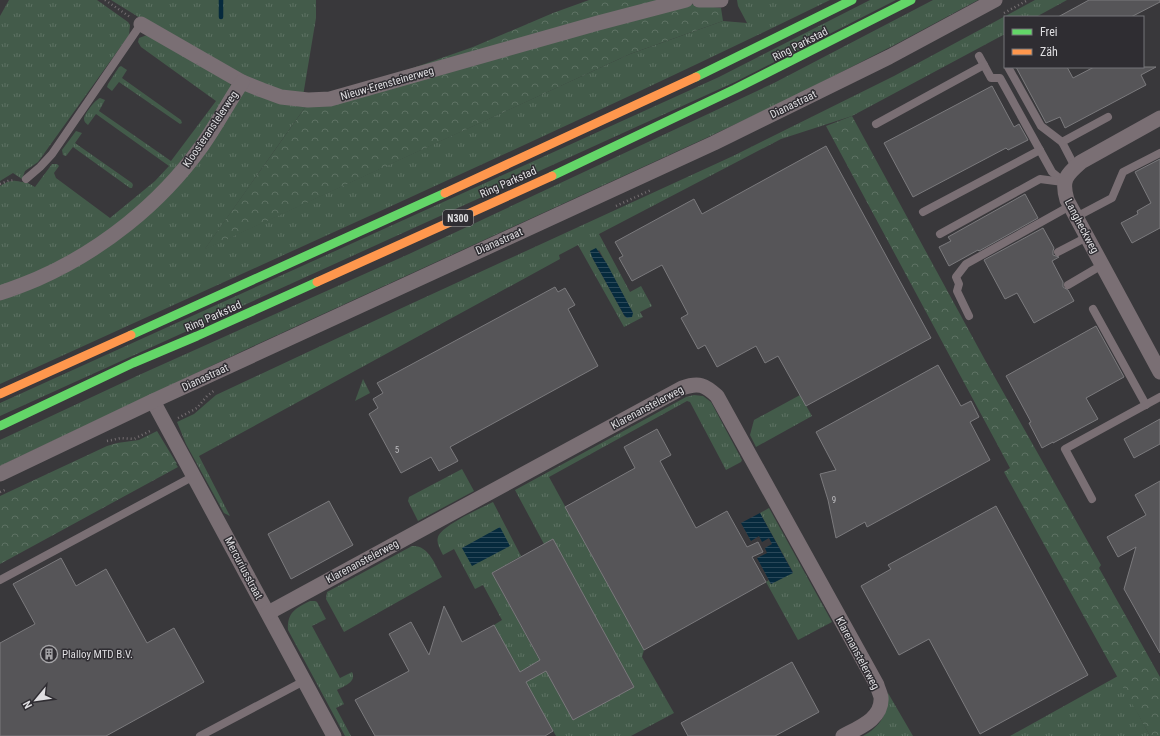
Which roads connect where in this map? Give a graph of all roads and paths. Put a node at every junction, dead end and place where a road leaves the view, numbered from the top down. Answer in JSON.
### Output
{"nodes":[{"id":1,"x":105,"y":0,"type":"edge"},
{"id":2,"x":686,"y":0,"type":"edge"},
{"id":3,"x":700,"y":0,"type":"edge"},
{"id":4,"x":721,"y":0,"type":"edge"},
{"id":5,"x":852,"y":0,"type":"edge"},
{"id":6,"x":911,"y":0,"type":"edge"},
{"id":7,"x":994,"y":0,"type":"edge"},
{"id":8,"x":141,"y":24,"type":"junction"},
{"id":9,"x":979,"y":56,"type":"dead end"},
{"id":10,"x":984,"y":65,"type":"junction"},
{"id":11,"x":1009,"y":68,"type":"edge"},
{"id":12,"x":242,"y":82,"type":"junction"},
{"id":13,"x":1108,"y":117,"type":"dead end"},
{"id":14,"x":1160,"y":118,"type":"edge"},
{"id":15,"x":876,"y":124,"type":"dead end"},
{"id":16,"x":1062,"y":142,"type":"junction"},
{"id":17,"x":1040,"y":150,"type":"junction"},
{"id":18,"x":1160,"y":153,"type":"edge"},
{"id":19,"x":1075,"y":167,"type":"junction"},
{"id":20,"x":26,"y":179,"type":"joint"},
{"id":21,"x":1064,"y":182,"type":"junction"},
{"id":22,"x":0,"y":184,"type":"edge"},
{"id":23,"x":923,"y":212,"type":"dead end"},
{"id":24,"x":1073,"y":212,"type":"junction"},
{"id":25,"x":940,"y":234,"type":"dead end"},
{"id":26,"x":1087,"y":237,"type":"junction"},
{"id":27,"x":1058,"y":252,"type":"dead end"},
{"id":28,"x":1102,"y":265,"type":"junction"},
{"id":29,"x":1068,"y":285,"type":"dead end"},
{"id":30,"x":0,"y":294,"type":"edge"},
{"id":31,"x":1093,"y":309,"type":"dead end"},
{"id":32,"x":969,"y":316,"type":"dead end"},
{"id":33,"x":1160,"y":372,"type":"edge"},
{"id":34,"x":0,"y":394,"type":"edge"},
{"id":35,"x":1160,"y":397,"type":"edge"},
{"id":36,"x":153,"y":401,"type":"junction"},
{"id":37,"x":1146,"y":405,"type":"junction"},
{"id":38,"x":0,"y":426,"type":"edge"},
{"id":39,"x":0,"y":474,"type":"edge"},
{"id":40,"x":194,"y":476,"type":"junction"},
{"id":41,"x":1092,"y":499,"type":"dead end"},
{"id":42,"x":0,"y":580,"type":"edge"},
{"id":43,"x":268,"y":613,"type":"junction"},
{"id":44,"x":304,"y":681,"type":"junction"},
{"id":45,"x":200,"y":736,"type":"edge"},
{"id":46,"x":334,"y":736,"type":"edge"},
{"id":47,"x":843,"y":736,"type":"edge"}],
"edges":[{"from":1,"to":8,"type":"path"},
{"from":2,"to":12,"type":"street","name":"Nieuw-Erensteinerweg"},
{"from":3,"to":4,"type":"street"},
{"from":5,"to":34,"type":"highway","name":"Ring Parkstad","number":"N300"},
{"from":6,"to":38,"type":"highway","name":"Ring Parkstad","number":"N300"},
{"from":7,"to":36,"type":"street","name":"Dianastraat"},
{"from":8,"to":12,"type":"street","name":"Nieuw-Erensteinerweg"},
{"from":8,"to":20,"type":"lane"},
{"from":9,"to":10,"type":"lane"},
{"from":10,"to":15,"type":"lane"},
{"from":10,"to":17,"type":"lane"},
{"from":11,"to":16,"type":"lane"},
{"from":12,"to":30,"type":"street","name":"Kloosteranstelerweg"},
{"from":13,"to":16,"type":"lane"},
{"from":14,"to":19,"type":"street"},
{"from":16,"to":19,"type":"lane"},
{"from":17,"to":21,"type":"lane"},
{"from":17,"to":23,"type":"lane"},
{"from":18,"to":24,"type":"lane"},
{"from":19,"to":21,"type":"street"},
{"from":20,"to":22,"type":"path"},
{"from":21,"to":24,"type":"street","name":"Langheckweg"},
{"from":21,"to":25,"type":"lane"},
{"from":24,"to":26,"type":"street","name":"Langheckweg"},
{"from":24,"to":32,"type":"lane"},
{"from":26,"to":27,"type":"lane"},
{"from":26,"to":28,"type":"street","name":"Langheckweg"},
{"from":28,"to":29,"type":"lane"},
{"from":28,"to":33,"type":"street","name":"Langheckweg"},
{"from":31,"to":37,"type":"lane"},
{"from":35,"to":37,"type":"lane"},
{"from":36,"to":39,"type":"street","name":"Dianastraat"},
{"from":36,"to":40,"type":"street","name":"Mercuriusstraat"},
{"from":37,"to":41,"type":"lane"},
{"from":40,"to":42,"type":"lane"},
{"from":40,"to":43,"type":"street","name":"Mercuriusstraat"},
{"from":43,"to":44,"type":"street","name":"Mercuriusstraat"},
{"from":43,"to":47,"type":"street","name":"Klarenanstelerweg"},
{"from":44,"to":45,"type":"lane"},
{"from":44,"to":46,"type":"street","name":"Mercuriusstraat"}]}
